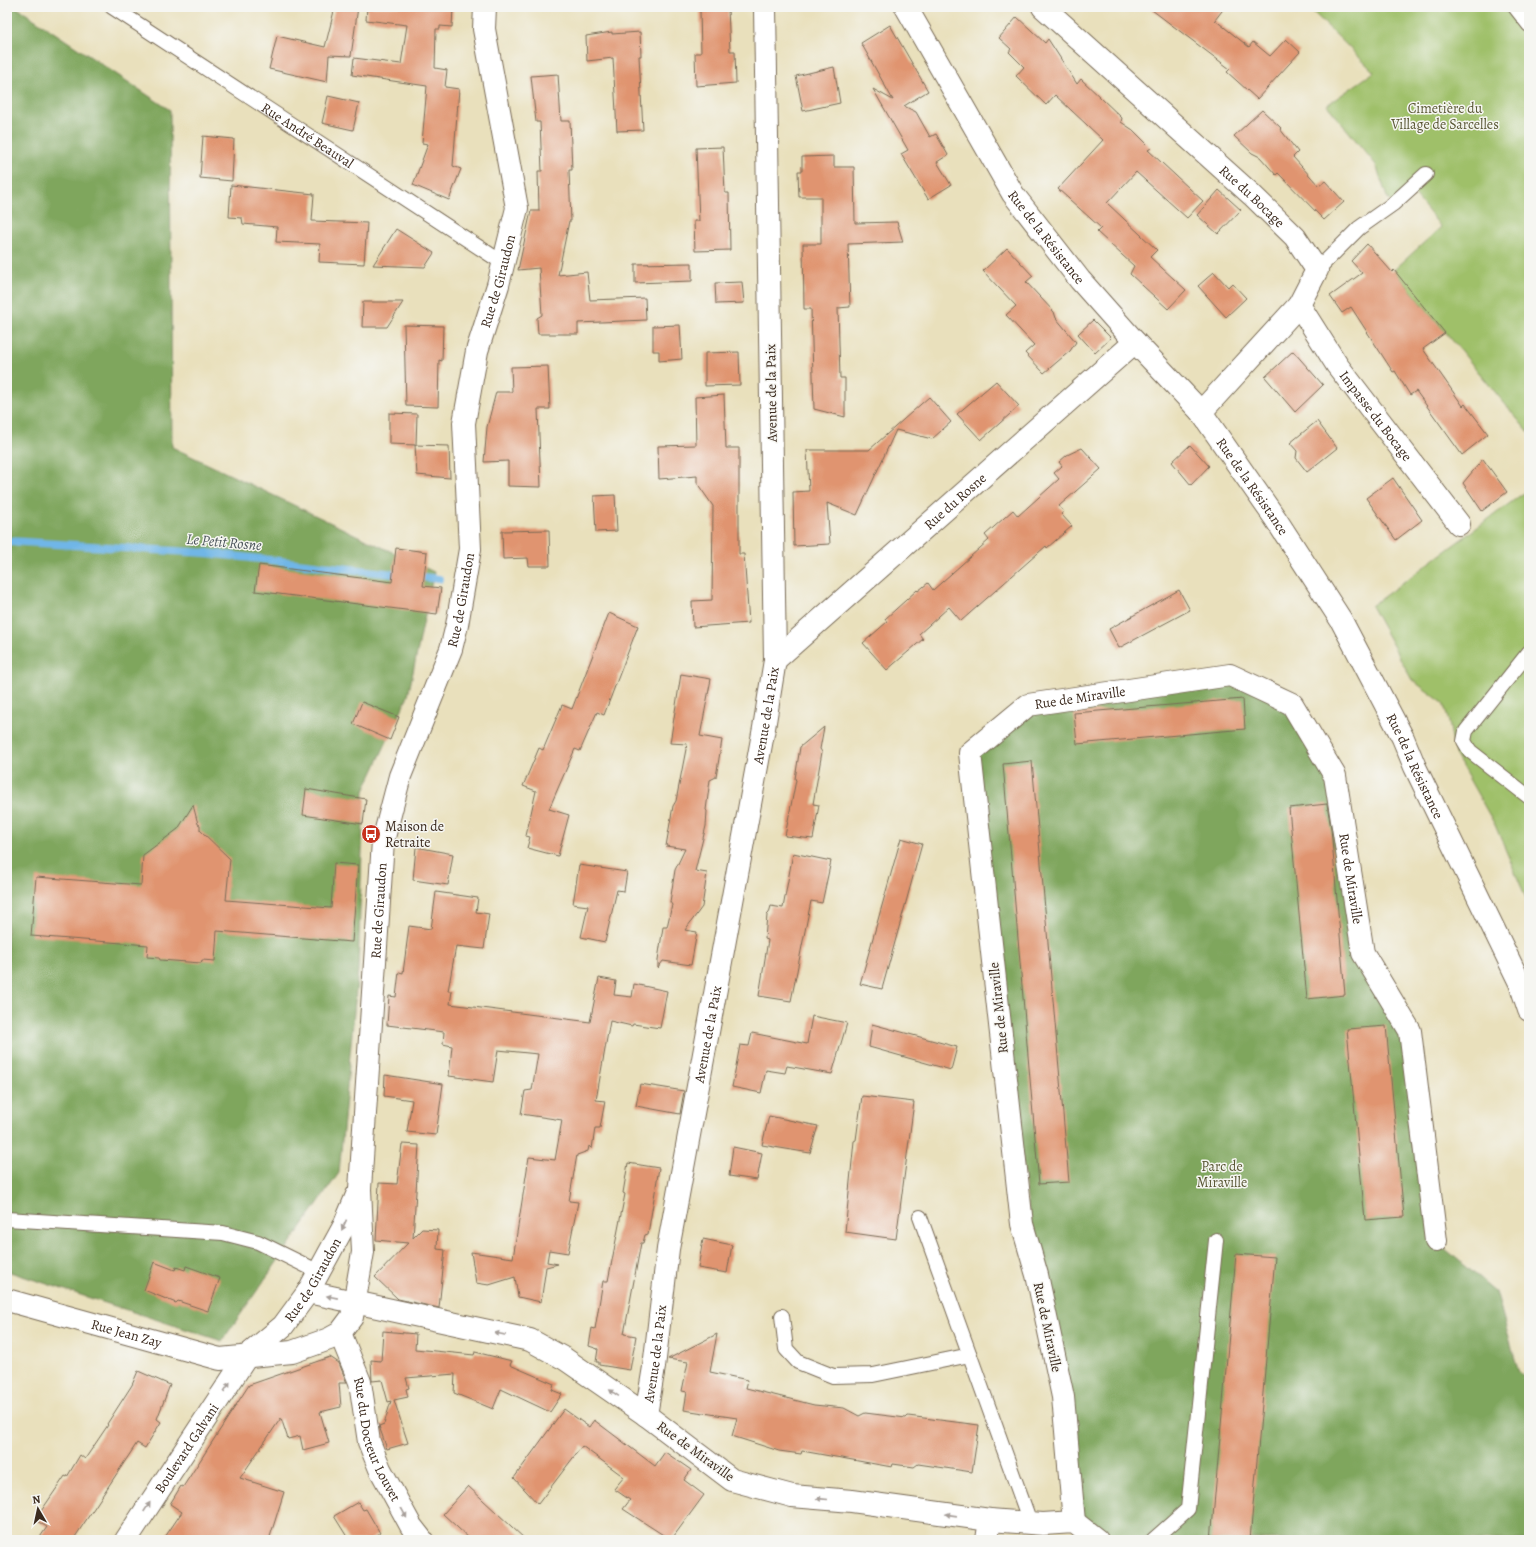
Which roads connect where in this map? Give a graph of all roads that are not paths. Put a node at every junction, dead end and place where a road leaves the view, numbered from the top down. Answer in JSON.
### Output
{"nodes":[{"id":1,"x":112,"y":7,"type":"edge"},
{"id":2,"x":485,"y":7,"type":"edge"},
{"id":3,"x":765,"y":7,"type":"edge"},
{"id":4,"x":906,"y":7,"type":"edge"},
{"id":5,"x":1043,"y":7,"type":"edge"},
{"id":6,"x":1516,"y":7,"type":"edge"},
{"id":7,"x":1529,"y":25,"type":"edge"},
{"id":8,"x":1426,"y":174,"type":"dead end"},
{"id":9,"x":503,"y":263,"type":"junction"},
{"id":10,"x":1317,"y":270,"type":"junction"},
{"id":11,"x":1299,"y":305,"type":"junction"},
{"id":12,"x":1135,"y":342,"type":"junction"},
{"id":13,"x":1201,"y":412,"type":"junction"},
{"id":14,"x":1459,"y":524,"type":"dead end"},
{"id":15,"x":1529,"y":652,"type":"edge"},
{"id":16,"x":775,"y":660,"type":"junction"},
{"id":17,"x":1529,"y":798,"type":"edge"},
{"id":18,"x":1529,"y":1010,"type":"edge"},
{"id":19,"x":360,"y":1189,"type":"junction"},
{"id":20,"x":920,"y":1217,"type":"dead end"},
{"id":21,"x":7,"y":1220,"type":"edge"},
{"id":22,"x":1216,"y":1240,"type":"dead end"},
{"id":23,"x":1436,"y":1241,"type":"dead end"},
{"id":24,"x":319,"y":1272,"type":"junction"},
{"id":25,"x":308,"y":1292,"type":"junction"},
{"id":26,"x":7,"y":1300,"type":"edge"},
{"id":27,"x":356,"y":1302,"type":"junction"},
{"id":28,"x":782,"y":1316,"type":"dead end"},
{"id":29,"x":283,"y":1326,"type":"junction"},
{"id":30,"x":340,"y":1332,"type":"junction"},
{"id":31,"x":310,"y":1346,"type":"junction"},
{"id":32,"x":970,"y":1355,"type":"junction"},
{"id":33,"x":247,"y":1356,"type":"junction"},
{"id":34,"x":646,"y":1415,"type":"junction"},
{"id":35,"x":1074,"y":1522,"type":"junction"},
{"id":36,"x":1028,"y":1527,"type":"edge"},
{"id":37,"x":989,"y":1530,"type":"edge"},
{"id":38,"x":126,"y":1540,"type":"edge"},
{"id":39,"x":422,"y":1540,"type":"edge"},
{"id":40,"x":1097,"y":1540,"type":"edge"},
{"id":41,"x":1153,"y":1540,"type":"edge"}],
"edges":[{"from":1,"to":9,"type":"lane","name":"Rue André Beauval"},
{"from":2,"to":9,"type":"street","name":"Rue de Giraudon"},
{"from":3,"to":16,"type":"street","name":"Avenue de la Paix"},
{"from":4,"to":12,"type":"street","name":"Rue de la Résistance"},
{"from":5,"to":10,"type":"street","name":"Rue du Bocage"},
{"from":6,"to":7,"type":"lane"},
{"from":8,"to":10,"type":"lane"},
{"from":9,"to":19,"type":"street","name":"Rue de Giraudon"},
{"from":10,"to":11,"type":"street"},
{"from":11,"to":13,"type":"street"},
{"from":11,"to":14,"type":"street","name":"Impasse du Bocage"},
{"from":12,"to":13,"type":"street","name":"Rue de la Résistance"},
{"from":12,"to":16,"type":"street","name":"Rue du Rosne"},
{"from":13,"to":18,"type":"street","name":"Rue de la Résistance"},
{"from":15,"to":17,"type":"lane"},
{"from":16,"to":34,"type":"street","name":"Avenue de la Paix"},
{"from":19,"to":24,"type":"street","name":"Rue de Giraudon","one_way":true},
{"from":19,"to":27,"type":"street","name":"Rue de Giraudon"},
{"from":20,"to":32,"type":"lane"},
{"from":21,"to":24,"type":"lane"},
{"from":22,"to":41,"type":"lane"},
{"from":23,"to":35,"type":"street","name":"Rue de Miraville"},
{"from":24,"to":25,"type":"street","name":"Rue de Giraudon"},
{"from":27,"to":25,"type":"street","name":"Rue de Miraville","one_way":true},
{"from":25,"to":29,"type":"street","name":"Rue de Giraudon"},
{"from":26,"to":33,"type":"street","name":"Rue Jean Zay"},
{"from":27,"to":30,"type":"street"},
{"from":34,"to":27,"type":"street","name":"Rue de Miraville","one_way":true},
{"from":28,"to":32,"type":"lane"},
{"from":29,"to":31,"type":"street"},
{"from":29,"to":33,"type":"street","name":"Rue de Giraudon"},
{"from":30,"to":31,"type":"street"},
{"from":30,"to":39,"type":"street","name":"Rue du Docteur Louvet","one_way":true},
{"from":31,"to":33,"type":"street"},
{"from":32,"to":36,"type":"lane"},
{"from":38,"to":33,"type":"street","name":"Boulevard Galvani","one_way":true},
{"from":37,"to":34,"type":"street","name":"Rue de Miraville","one_way":true},
{"from":35,"to":36,"type":"street","name":"Rue de Miraville"},
{"from":35,"to":40,"type":"street"},
{"from":36,"to":37,"type":"street","name":"Rue de Miraville"}]}
